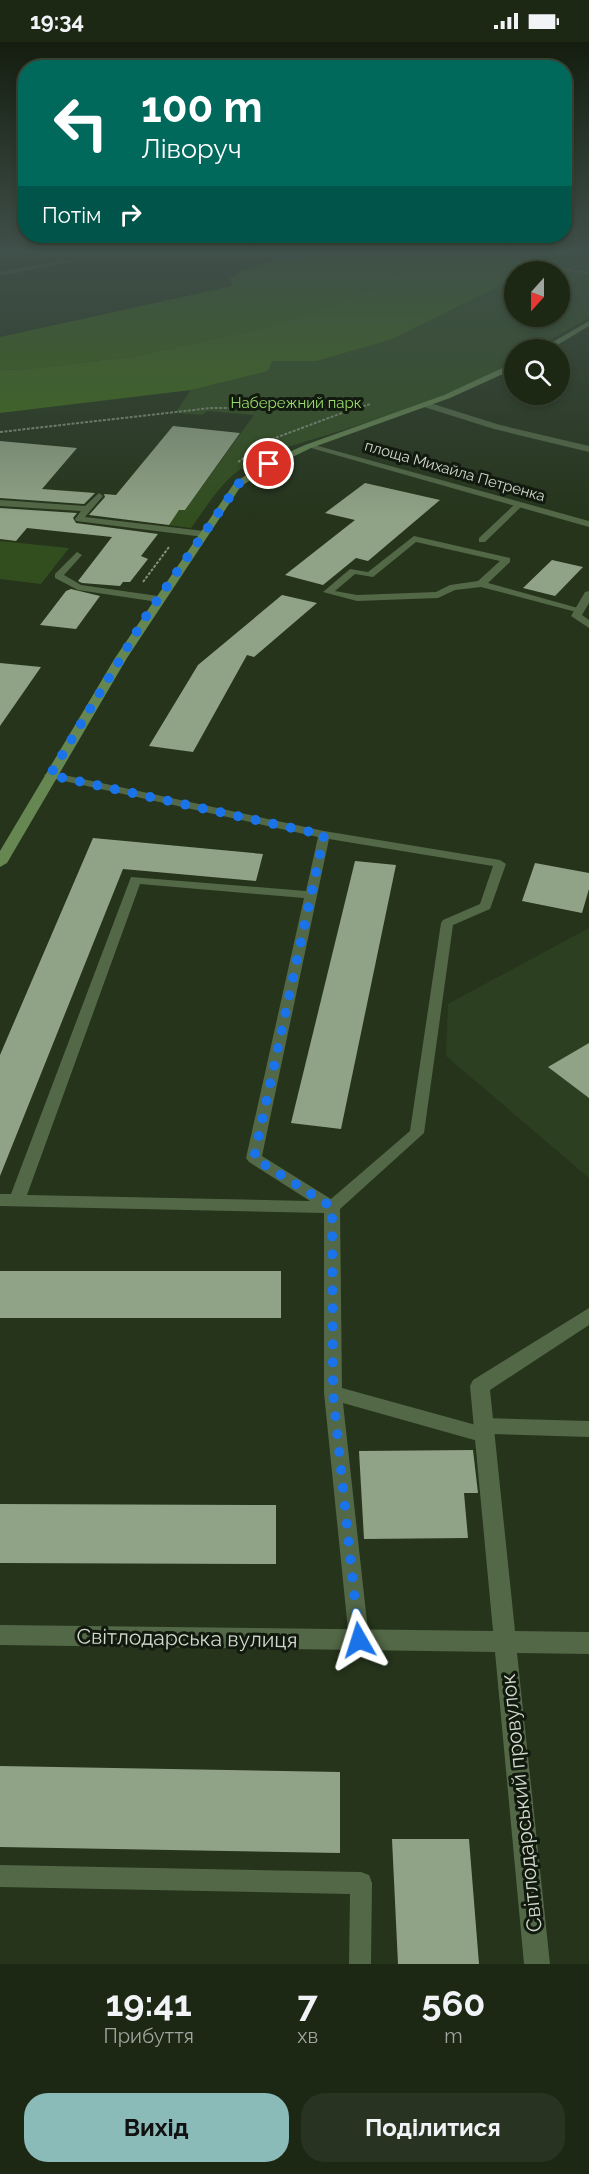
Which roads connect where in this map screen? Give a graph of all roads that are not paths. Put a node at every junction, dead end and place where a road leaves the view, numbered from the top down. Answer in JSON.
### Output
{"nodes":[{"id":1,"x":504,"y":370,"type":"edge"},
{"id":2,"x":427,"y":405,"type":"junction"},
{"id":3,"x":314,"y":446,"type":"junction"},
{"id":4,"x":589,"y":449,"type":"edge"},
{"id":5,"x":99,"y":496,"type":"dead end"},
{"id":6,"x":0,"y":503,"type":"edge"},
{"id":7,"x":519,"y":505,"type":"junction"},
{"id":8,"x":88,"y":508,"type":"junction"},
{"id":9,"x":589,"y":525,"type":"edge"},
{"id":10,"x":204,"y":534,"type":"junction"},
{"id":11,"x":470,"y":552,"type":"junction"},
{"id":12,"x":77,"y":555,"type":"dead end"},
{"id":13,"x":481,"y":584,"type":"junction"},
{"id":14,"x":589,"y":594,"type":"edge"},
{"id":15,"x":158,"y":599,"type":"junction"},
{"id":16,"x":580,"y":610,"type":"junction"},
{"id":17,"x":589,"y":625,"type":"edge"},
{"id":18,"x":50,"y":775,"type":"junction"},
{"id":19,"x":324,"y":835,"type":"junction"},
{"id":20,"x":0,"y":863,"type":"edge"},
{"id":21,"x":311,"y":895,"type":"junction"},
{"id":22,"x":0,"y":1200,"type":"edge"},
{"id":23,"x":17,"y":1200,"type":"junction"},
{"id":24,"x":332,"y":1207,"type":"junction"},
{"id":25,"x":589,"y":1315,"type":"edge"},
{"id":26,"x":333,"y":1393,"type":"junction"},
{"id":27,"x":589,"y":1429,"type":"edge"},
{"id":28,"x":484,"y":1431,"type":"junction"},
{"id":29,"x":0,"y":1635,"type":"edge"},
{"id":30,"x":359,"y":1640,"type":"junction"},
{"id":31,"x":505,"y":1643,"type":"junction"},
{"id":32,"x":589,"y":1643,"type":"edge"},
{"id":33,"x":0,"y":1876,"type":"edge"},
{"id":34,"x":360,"y":1964,"type":"edge"},
{"id":35,"x":537,"y":1964,"type":"edge"}],
"edges":[{"from":1,"to":2,"type":"main road"},
{"from":2,"to":3,"type":"main road"},
{"from":2,"to":4,"type":"street"},
{"from":3,"to":7,"type":"street","name":"площа Михайла Петренка"},
{"from":3,"to":10,"type":"main road"},
{"from":5,"to":8,"type":"lane"},
{"from":6,"to":8,"type":"lane"},
{"from":7,"to":9,"type":"street","name":"площа Михайла Петренка"},
{"from":7,"to":11,"type":"lane"},
{"from":8,"to":10,"type":"lane"},
{"from":10,"to":15,"type":"main road"},
{"from":11,"to":13,"type":"lane"},
{"from":11,"to":13,"type":"lane"},
{"from":12,"to":15,"type":"lane"},
{"from":13,"to":16,"type":"lane"},
{"from":14,"to":16,"type":"street"},
{"from":15,"to":18,"type":"main road"},
{"from":16,"to":17,"type":"street"},
{"from":18,"to":19,"type":"lane"},
{"from":18,"to":20,"type":"main road"},
{"from":19,"to":21,"type":"lane"},
{"from":19,"to":24,"type":"lane"},
{"from":21,"to":23,"type":"lane"},
{"from":21,"to":24,"type":"lane"},
{"from":22,"to":23,"type":"lane"},
{"from":23,"to":24,"type":"lane"},
{"from":24,"to":26,"type":"lane"},
{"from":25,"to":28,"type":"street","name":"Світлодарський провулок"},
{"from":26,"to":28,"type":"lane"},
{"from":26,"to":30,"type":"lane"},
{"from":27,"to":28,"type":"lane"},
{"from":28,"to":31,"type":"street","name":"Світлодарський провулок"},
{"from":29,"to":30,"type":"street","name":"Світлодарська вулиця"},
{"from":30,"to":31,"type":"street","name":"Світлодарська вулиця"},
{"from":31,"to":32,"type":"street","name":"Світлодарська вулиця"},
{"from":31,"to":35,"type":"street","name":"Світлодарський провулок"},
{"from":33,"to":34,"type":"lane"}]}
